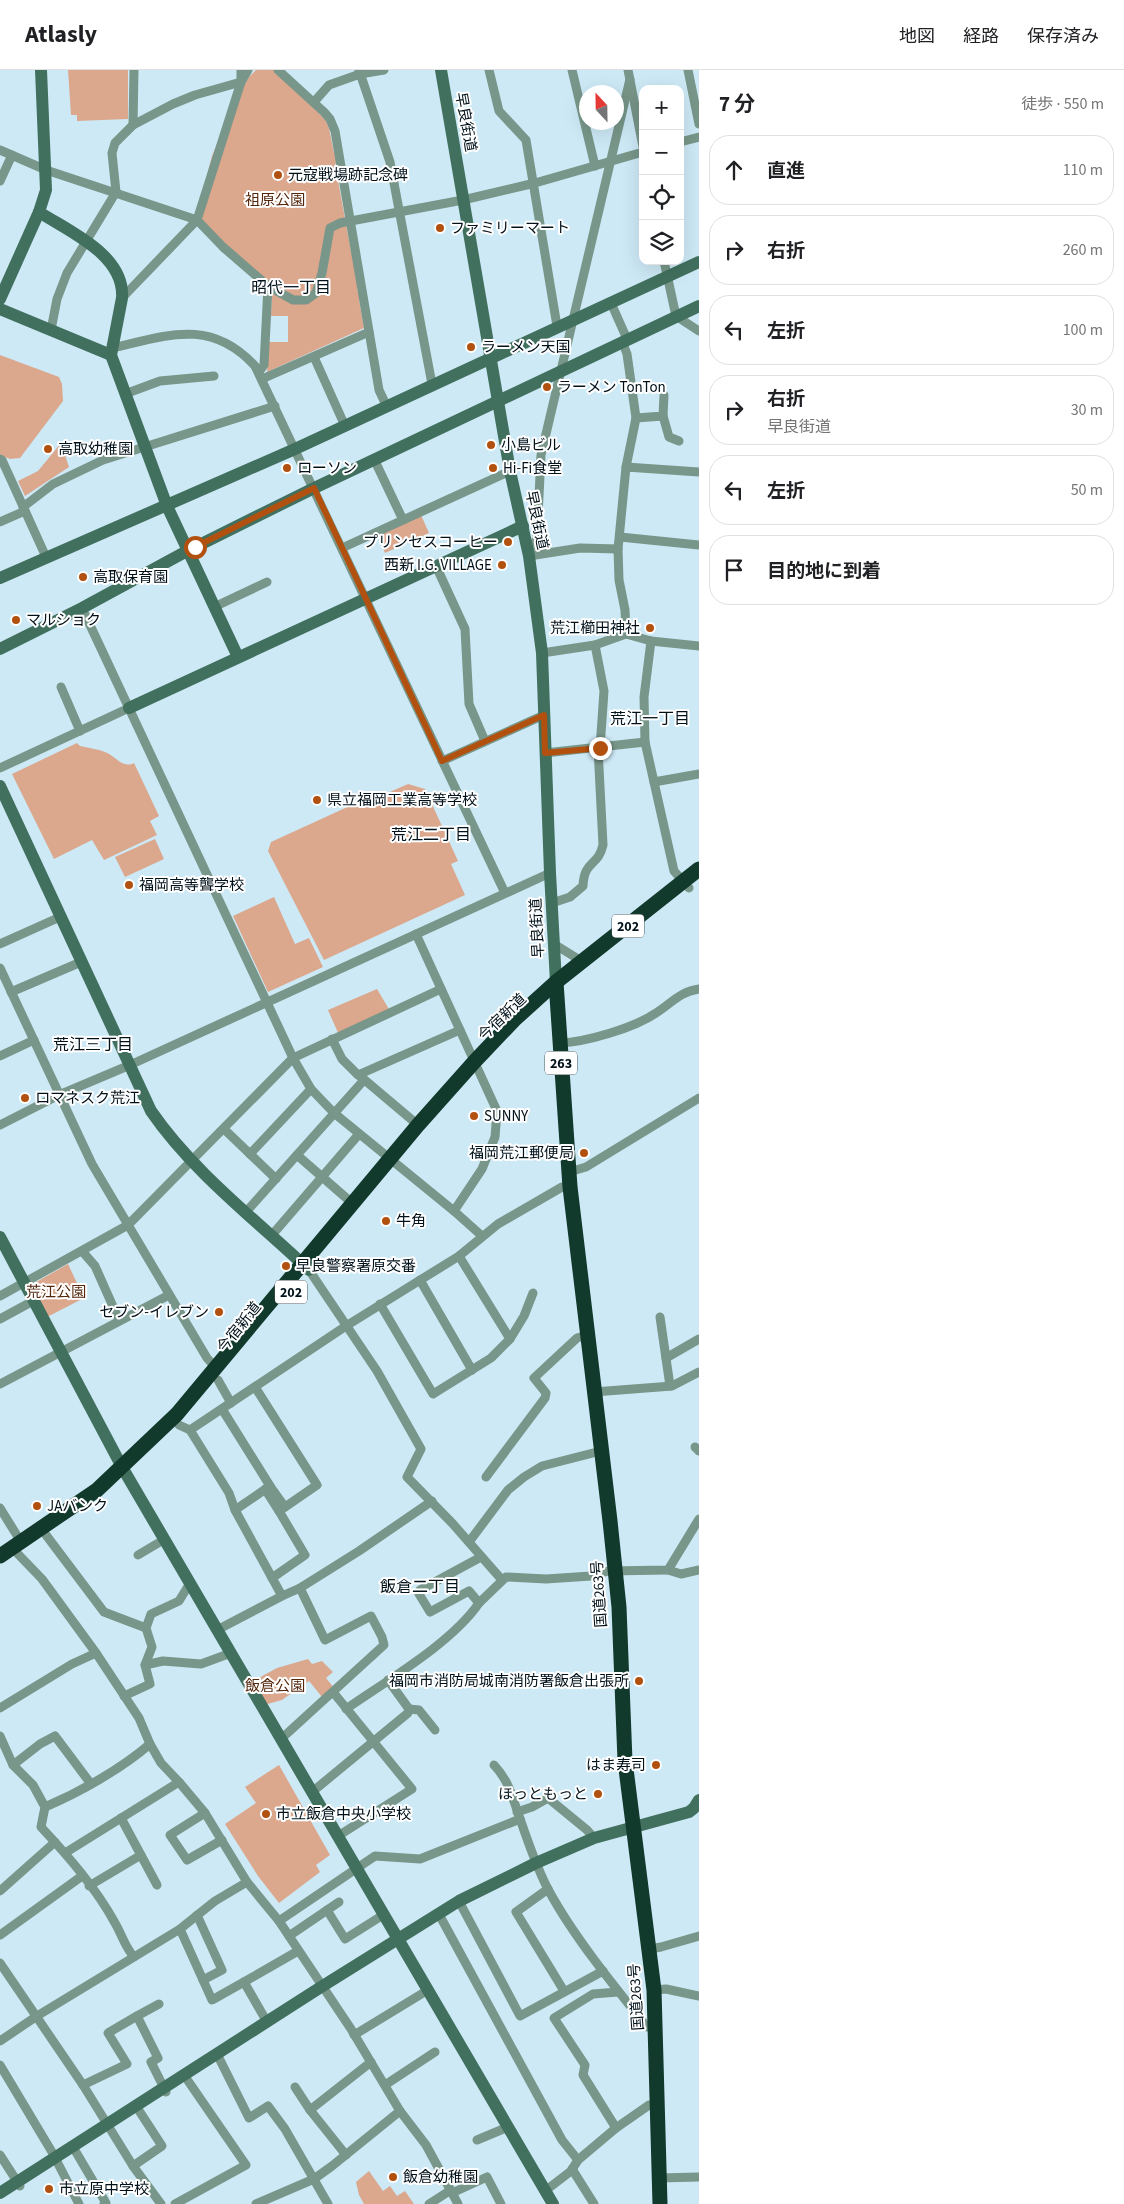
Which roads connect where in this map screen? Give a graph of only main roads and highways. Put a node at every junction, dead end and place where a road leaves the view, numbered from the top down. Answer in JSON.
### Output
{"nodes":[{"id":1,"x":699,"y":869,"type":"edge"},
{"id":2,"x":691,"y":883,"type":"edge"},
{"id":3,"x":556,"y":987,"type":"junction"},
{"id":4,"x":476,"y":1064,"type":"junction"},
{"id":5,"x":392,"y":1162,"type":"junction"},
{"id":6,"x":305,"y":1266,"type":"junction"},
{"id":7,"x":217,"y":1374,"type":"junction"},
{"id":8,"x":125,"y":1471,"type":"junction"},
{"id":9,"x":19,"y":1548,"type":"junction"},
{"id":10,"x":0,"y":1556,"type":"edge"},
{"id":11,"x":0,"y":1564,"type":"edge"},
{"id":12,"x":660,"y":2204,"type":"edge"}],
"edges":[{"from":1,"to":2,"type":"highway","number":"202"},
{"from":2,"to":3,"type":"highway","number":"202"},
{"from":2,"to":3,"type":"highway","number":"202"},
{"from":3,"to":4,"type":"highway","name":"今宿新道","number":"202"},
{"from":3,"to":12,"type":"highway","name":"国道263号","number":"263"},
{"from":4,"to":5,"type":"highway","name":"今宿新道","number":"202"},
{"from":4,"to":5,"type":"highway","name":"今宿新道","number":"202"},
{"from":5,"to":6,"type":"highway","name":"今宿新道","number":"202"},
{"from":5,"to":6,"type":"highway","name":"今宿新道","number":"202"},
{"from":6,"to":7,"type":"highway","name":"今宿新道","number":"202"},
{"from":7,"to":8,"type":"highway","name":"今宿新道","number":"202"},
{"from":7,"to":8,"type":"highway","name":"今宿新道","number":"202"},
{"from":8,"to":9,"type":"highway","name":"今宿新道","number":"202"},
{"from":8,"to":9,"type":"highway","name":"今宿新道","number":"202"},
{"from":9,"to":10,"type":"highway","name":"今宿新道","number":"202"},
{"from":9,"to":11,"type":"highway","name":"今宿新道","number":"202"}]}
